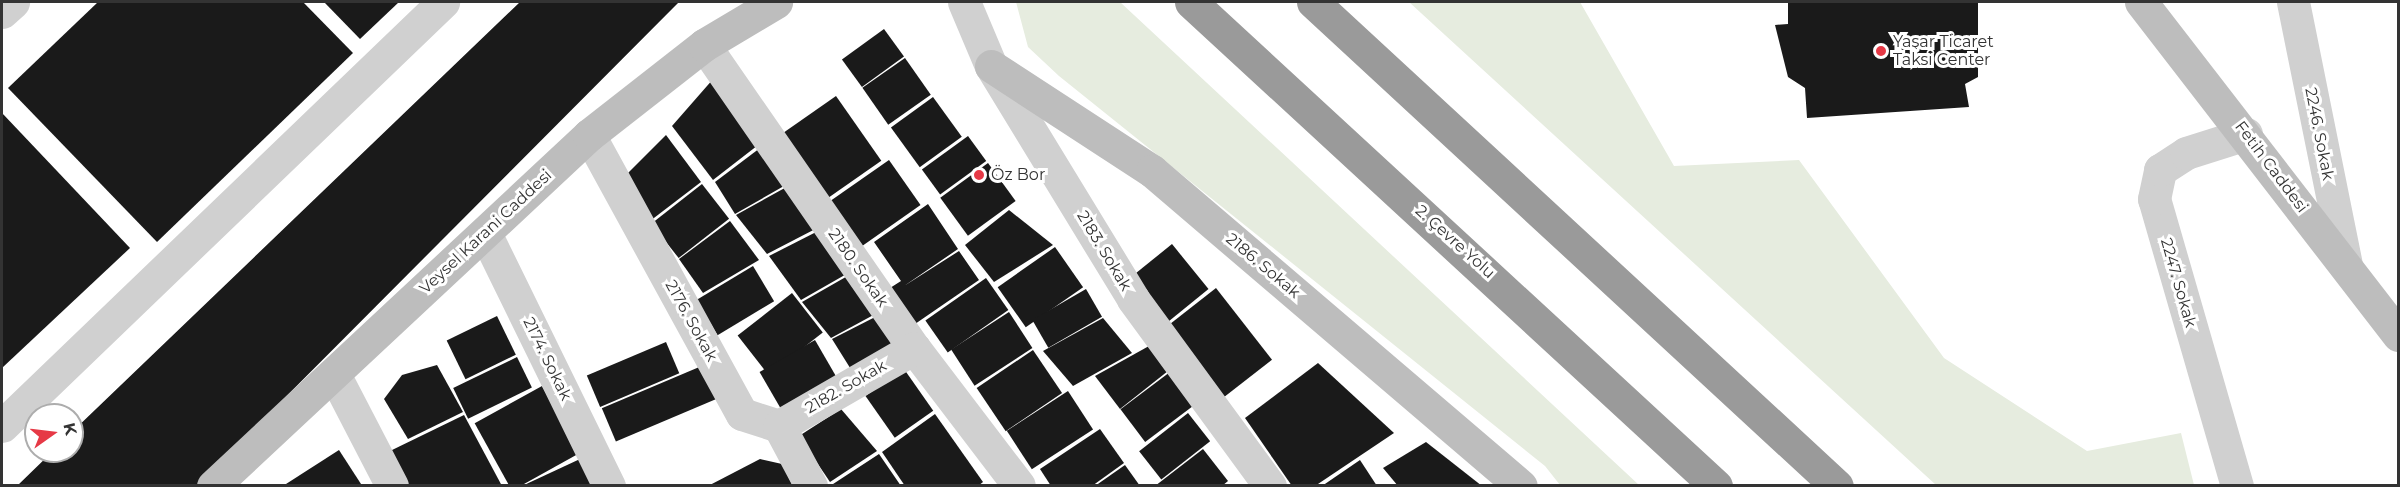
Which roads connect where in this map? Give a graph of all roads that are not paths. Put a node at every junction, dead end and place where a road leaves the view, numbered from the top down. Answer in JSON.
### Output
{"nodes":[{"id":1,"x":13,"y":2,"type":"edge"},
{"id":2,"x":443,"y":2,"type":"edge"},
{"id":3,"x":776,"y":2,"type":"edge"},
{"id":4,"x":964,"y":2,"type":"edge"},
{"id":5,"x":1191,"y":2,"type":"edge"},
{"id":6,"x":1313,"y":2,"type":"edge"},
{"id":7,"x":2141,"y":2,"type":"edge"},
{"id":8,"x":2293,"y":2,"type":"edge"},
{"id":9,"x":2,"y":12,"type":"edge"},
{"id":10,"x":704,"y":45,"type":"junction"},
{"id":11,"x":991,"y":66,"type":"junction"},
{"id":12,"x":2246,"y":134,"type":"junction"},
{"id":13,"x":589,"y":135,"type":"junction"},
{"id":14,"x":485,"y":233,"type":"junction"},
{"id":15,"x":2346,"y":266,"type":"junction"},
{"id":16,"x":2398,"y":335,"type":"edge"},
{"id":17,"x":914,"y":348,"type":"junction"},
{"id":18,"x":334,"y":374,"type":"junction"},
{"id":19,"x":2,"y":426,"type":"edge"},
{"id":20,"x":779,"y":426,"type":"junction"},
{"id":21,"x":213,"y":486,"type":"edge"},
{"id":22,"x":392,"y":486,"type":"edge"},
{"id":23,"x":609,"y":486,"type":"edge"},
{"id":24,"x":811,"y":486,"type":"edge"},
{"id":25,"x":1019,"y":486,"type":"edge"},
{"id":26,"x":1270,"y":486,"type":"edge"},
{"id":27,"x":1521,"y":486,"type":"edge"},
{"id":28,"x":1716,"y":486,"type":"edge"},
{"id":29,"x":1837,"y":486,"type":"edge"},
{"id":30,"x":2237,"y":486,"type":"edge"}],
"edges":[{"from":1,"to":9,"type":"street"},
{"from":2,"to":19,"type":"street"},
{"from":3,"to":10,"type":"main road","name":"Veysel Karani Caddesi"},
{"from":4,"to":11,"type":"street","name":"2183. Sokak"},
{"from":5,"to":28,"type":"highway","name":"2. Çevre Yolu"},
{"from":6,"to":29,"type":"highway"},
{"from":7,"to":12,"type":"main road","name":"Fetih Caddesi"},
{"from":8,"to":15,"type":"street","name":"2246. Sokak"},
{"from":10,"to":13,"type":"main road","name":"Veysel Karani Caddesi"},
{"from":10,"to":17,"type":"street","name":"2180. Sokak"},
{"from":11,"to":26,"type":"street","name":"2183. Sokak"},
{"from":11,"to":27,"type":"main road","name":"2186. Sokak"},
{"from":12,"to":15,"type":"main road","name":"Fetih Caddesi"},
{"from":12,"to":30,"type":"street","name":"2247. Sokak"},
{"from":13,"to":14,"type":"main road","name":"Veysel Karani Caddesi"},
{"from":13,"to":20,"type":"street","name":"2176. Sokak"},
{"from":14,"to":18,"type":"main road","name":"Veysel Karani Caddesi"},
{"from":14,"to":23,"type":"street","name":"2174. Sokak"},
{"from":15,"to":16,"type":"main road","name":"Fetih Caddesi"},
{"from":17,"to":20,"type":"street","name":"2182. Sokak"},
{"from":17,"to":25,"type":"street","name":"2180. Sokak"},
{"from":18,"to":21,"type":"main road","name":"Veysel Karani Caddesi"},
{"from":18,"to":22,"type":"street"},
{"from":20,"to":24,"type":"street"}]}
